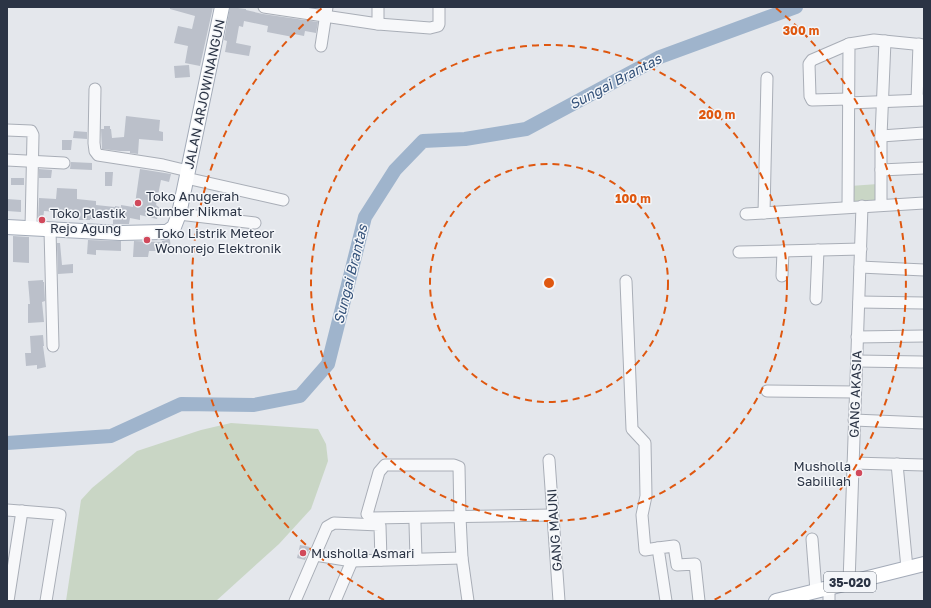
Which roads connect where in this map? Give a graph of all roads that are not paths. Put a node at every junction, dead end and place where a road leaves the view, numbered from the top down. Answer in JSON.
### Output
{"nodes":[{"id":1,"x":222,"y":7,"type":"edge"},
{"id":2,"x":264,"y":7,"type":"edge"},
{"id":3,"x":378,"y":7,"type":"edge"},
{"id":4,"x":439,"y":7,"type":"edge"},
{"id":5,"x":326,"y":11,"type":"edge"},
{"id":6,"x":378,"y":24,"type":"junction"},
{"id":7,"x":885,"y":41,"type":"junction"},
{"id":8,"x":850,"y":44,"type":"junction"},
{"id":9,"x":921,"y":44,"type":"edge"},
{"id":10,"x":320,"y":46,"type":"dead end"},
{"id":11,"x":767,"y":78,"type":"dead end"},
{"id":12,"x":95,"y":89,"type":"dead end"},
{"id":13,"x":921,"y":100,"type":"edge"},
{"id":14,"x":848,"y":101,"type":"junction"},
{"id":15,"x":883,"y":102,"type":"junction"},
{"id":16,"x":7,"y":130,"type":"edge"},
{"id":17,"x":924,"y":134,"type":"edge"},
{"id":18,"x":881,"y":136,"type":"junction"},
{"id":19,"x":7,"y":160,"type":"edge"},
{"id":20,"x":33,"y":161,"type":"junction"},
{"id":21,"x":64,"y":163,"type":"dead end"},
{"id":22,"x":924,"y":168,"type":"edge"},
{"id":23,"x":881,"y":170,"type":"junction"},
{"id":24,"x":187,"y":174,"type":"junction"},
{"id":25,"x":283,"y":200,"type":"dead end"},
{"id":26,"x":924,"y":203,"type":"edge"},
{"id":27,"x":881,"y":205,"type":"junction"},
{"id":28,"x":862,"y":206,"type":"junction"},
{"id":29,"x":848,"y":207,"type":"junction"},
{"id":30,"x":764,"y":213,"type":"junction"},
{"id":31,"x":179,"y":214,"type":"junction"},
{"id":32,"x":746,"y":214,"type":"dead end"},
{"id":33,"x":255,"y":223,"type":"dead end"},
{"id":34,"x":7,"y":227,"type":"edge"},
{"id":35,"x":31,"y":228,"type":"junction"},
{"id":36,"x":50,"y":230,"type":"junction"},
{"id":37,"x":861,"y":249,"type":"junction"},
{"id":38,"x":818,"y":250,"type":"junction"},
{"id":39,"x":783,"y":251,"type":"junction"},
{"id":40,"x":739,"y":252,"type":"dead end"},
{"id":41,"x":860,"y":267,"type":"junction"},
{"id":42,"x":924,"y":270,"type":"edge"},
{"id":43,"x":782,"y":276,"type":"dead end"},
{"id":44,"x":626,"y":281,"type":"dead end"},
{"id":45,"x":816,"y":300,"type":"dead end"},
{"id":46,"x":859,"y":302,"type":"junction"},
{"id":47,"x":924,"y":303,"type":"edge"},
{"id":48,"x":924,"y":336,"type":"edge"},
{"id":49,"x":857,"y":337,"type":"junction"},
{"id":50,"x":53,"y":346,"type":"dead end"},
{"id":51,"x":856,"y":361,"type":"junction"},
{"id":52,"x":922,"y":362,"type":"dead end"},
{"id":53,"x":768,"y":392,"type":"dead end"},
{"id":54,"x":856,"y":392,"type":"junction"},
{"id":55,"x":854,"y":420,"type":"junction"},
{"id":56,"x":924,"y":423,"type":"edge"},
{"id":57,"x":549,"y":460,"type":"dead end"},
{"id":58,"x":853,"y":463,"type":"junction"},
{"id":59,"x":897,"y":464,"type":"junction"},
{"id":60,"x":924,"y":465,"type":"edge"},
{"id":61,"x":7,"y":510,"type":"edge"},
{"id":62,"x":22,"y":511,"type":"junction"},
{"id":63,"x":552,"y":515,"type":"junction"},
{"id":64,"x":460,"y":517,"type":"junction"},
{"id":65,"x":415,"y":523,"type":"dead end"},
{"id":66,"x":812,"y":539,"type":"dead end"},
{"id":67,"x":658,"y":548,"type":"junction"},
{"id":68,"x":315,"y":555,"type":"junction"},
{"id":69,"x":462,"y":558,"type":"junction"},
{"id":70,"x":416,"y":559,"type":"junction"},
{"id":71,"x":381,"y":560,"type":"junction"},
{"id":72,"x":352,"y":561,"type":"junction"},
{"id":73,"x":924,"y":564,"type":"edge"},
{"id":74,"x":907,"y":568,"type":"junction"},
{"id":75,"x":849,"y":582,"type":"junction"},
{"id":76,"x":825,"y":593,"type":"edge"},
{"id":77,"x":9,"y":601,"type":"edge"},
{"id":78,"x":46,"y":601,"type":"edge"},
{"id":79,"x":295,"y":601,"type":"edge"},
{"id":80,"x":335,"y":601,"type":"edge"},
{"id":81,"x":468,"y":601,"type":"edge"},
{"id":82,"x":559,"y":601,"type":"edge"},
{"id":83,"x":666,"y":601,"type":"edge"},
{"id":84,"x":699,"y":601,"type":"edge"},
{"id":85,"x":776,"y":601,"type":"edge"}],
"edges":[{"from":1,"to":24,"type":"main road","name":"JALAN ARJOWINANGUN"},
{"from":2,"to":5,"type":"street"},
{"from":3,"to":6,"type":"street"},
{"from":4,"to":6,"type":"street"},
{"from":5,"to":6,"type":"street"},
{"from":5,"to":10,"type":"street"},
{"from":7,"to":8,"type":"street"},
{"from":7,"to":9,"type":"street"},
{"from":7,"to":15,"type":"street"},
{"from":8,"to":14,"type":"street"},
{"from":8,"to":14,"type":"street"},
{"from":9,"to":13,"type":"street"},
{"from":11,"to":30,"type":"street"},
{"from":12,"to":24,"type":"street"},
{"from":13,"to":15,"type":"street"},
{"from":14,"to":15,"type":"street"},
{"from":14,"to":29,"type":"street"},
{"from":15,"to":18,"type":"street"},
{"from":16,"to":20,"type":"street"},
{"from":17,"to":18,"type":"street"},
{"from":18,"to":23,"type":"street"},
{"from":19,"to":20,"type":"street"},
{"from":20,"to":21,"type":"street"},
{"from":20,"to":35,"type":"street"},
{"from":22,"to":23,"type":"street"},
{"from":23,"to":27,"type":"street"},
{"from":24,"to":25,"type":"street"},
{"from":24,"to":31,"type":"main road","name":"JALAN ARJOWINANGUN"},
{"from":26,"to":27,"type":"street"},
{"from":27,"to":28,"type":"street"},
{"from":28,"to":29,"type":"street"},
{"from":28,"to":37,"type":"street","name":"GANG AKASIA"},
{"from":29,"to":30,"type":"street"},
{"from":30,"to":32,"type":"street"},
{"from":31,"to":33,"type":"street"},
{"from":31,"to":36,"type":"main road","name":"JALAN ARJOWINANGUN"},
{"from":34,"to":35,"type":"main road","name":"JALAN ARJOWINANGUN"},
{"from":35,"to":36,"type":"main road","name":"JALAN ARJOWINANGUN"},
{"from":36,"to":50,"type":"street"},
{"from":37,"to":38,"type":"street"},
{"from":37,"to":41,"type":"street","name":"GANG AKASIA"},
{"from":38,"to":39,"type":"street"},
{"from":38,"to":45,"type":"street"},
{"from":39,"to":40,"type":"street"},
{"from":39,"to":43,"type":"street"},
{"from":41,"to":42,"type":"street"},
{"from":41,"to":46,"type":"street","name":"GANG AKASIA"},
{"from":44,"to":67,"type":"street"},
{"from":46,"to":47,"type":"street"},
{"from":46,"to":49,"type":"street","name":"GANG AKASIA"},
{"from":48,"to":49,"type":"street"},
{"from":49,"to":51,"type":"street","name":"GANG AKASIA"},
{"from":51,"to":52,"type":"street"},
{"from":51,"to":54,"type":"street","name":"GANG AKASIA"},
{"from":53,"to":54,"type":"street"},
{"from":54,"to":55,"type":"street","name":"GANG AKASIA"},
{"from":55,"to":56,"type":"street"},
{"from":55,"to":58,"type":"street","name":"GANG AKASIA"},
{"from":57,"to":63,"type":"street","name":"GANG MAUNI"},
{"from":58,"to":59,"type":"street"},
{"from":58,"to":75,"type":"street","name":"GANG AKASIA"},
{"from":59,"to":60,"type":"street"},
{"from":59,"to":74,"type":"street"},
{"from":61,"to":62,"type":"street"},
{"from":62,"to":77,"type":"street"},
{"from":62,"to":78,"type":"street"},
{"from":63,"to":64,"type":"street"},
{"from":63,"to":82,"type":"street","name":"GANG MAUNI"},
{"from":64,"to":64,"type":"street"},
{"from":64,"to":69,"type":"street"},
{"from":65,"to":70,"type":"street"},
{"from":66,"to":76,"type":"street"},
{"from":67,"to":83,"type":"street"},
{"from":67,"to":84,"type":"street"},
{"from":68,"to":71,"type":"street"},
{"from":68,"to":72,"type":"street"},
{"from":68,"to":79,"type":"street"},
{"from":69,"to":70,"type":"street"},
{"from":69,"to":81,"type":"street"},
{"from":70,"to":71,"type":"street"},
{"from":71,"to":72,"type":"street"},
{"from":72,"to":80,"type":"street"},
{"from":73,"to":74,"type":"main road","number":"35-020"},
{"from":74,"to":75,"type":"main road","number":"35-020"},
{"from":75,"to":76,"type":"main road","number":"35-020"},
{"from":76,"to":85,"type":"main road","number":"35-020"}]}
